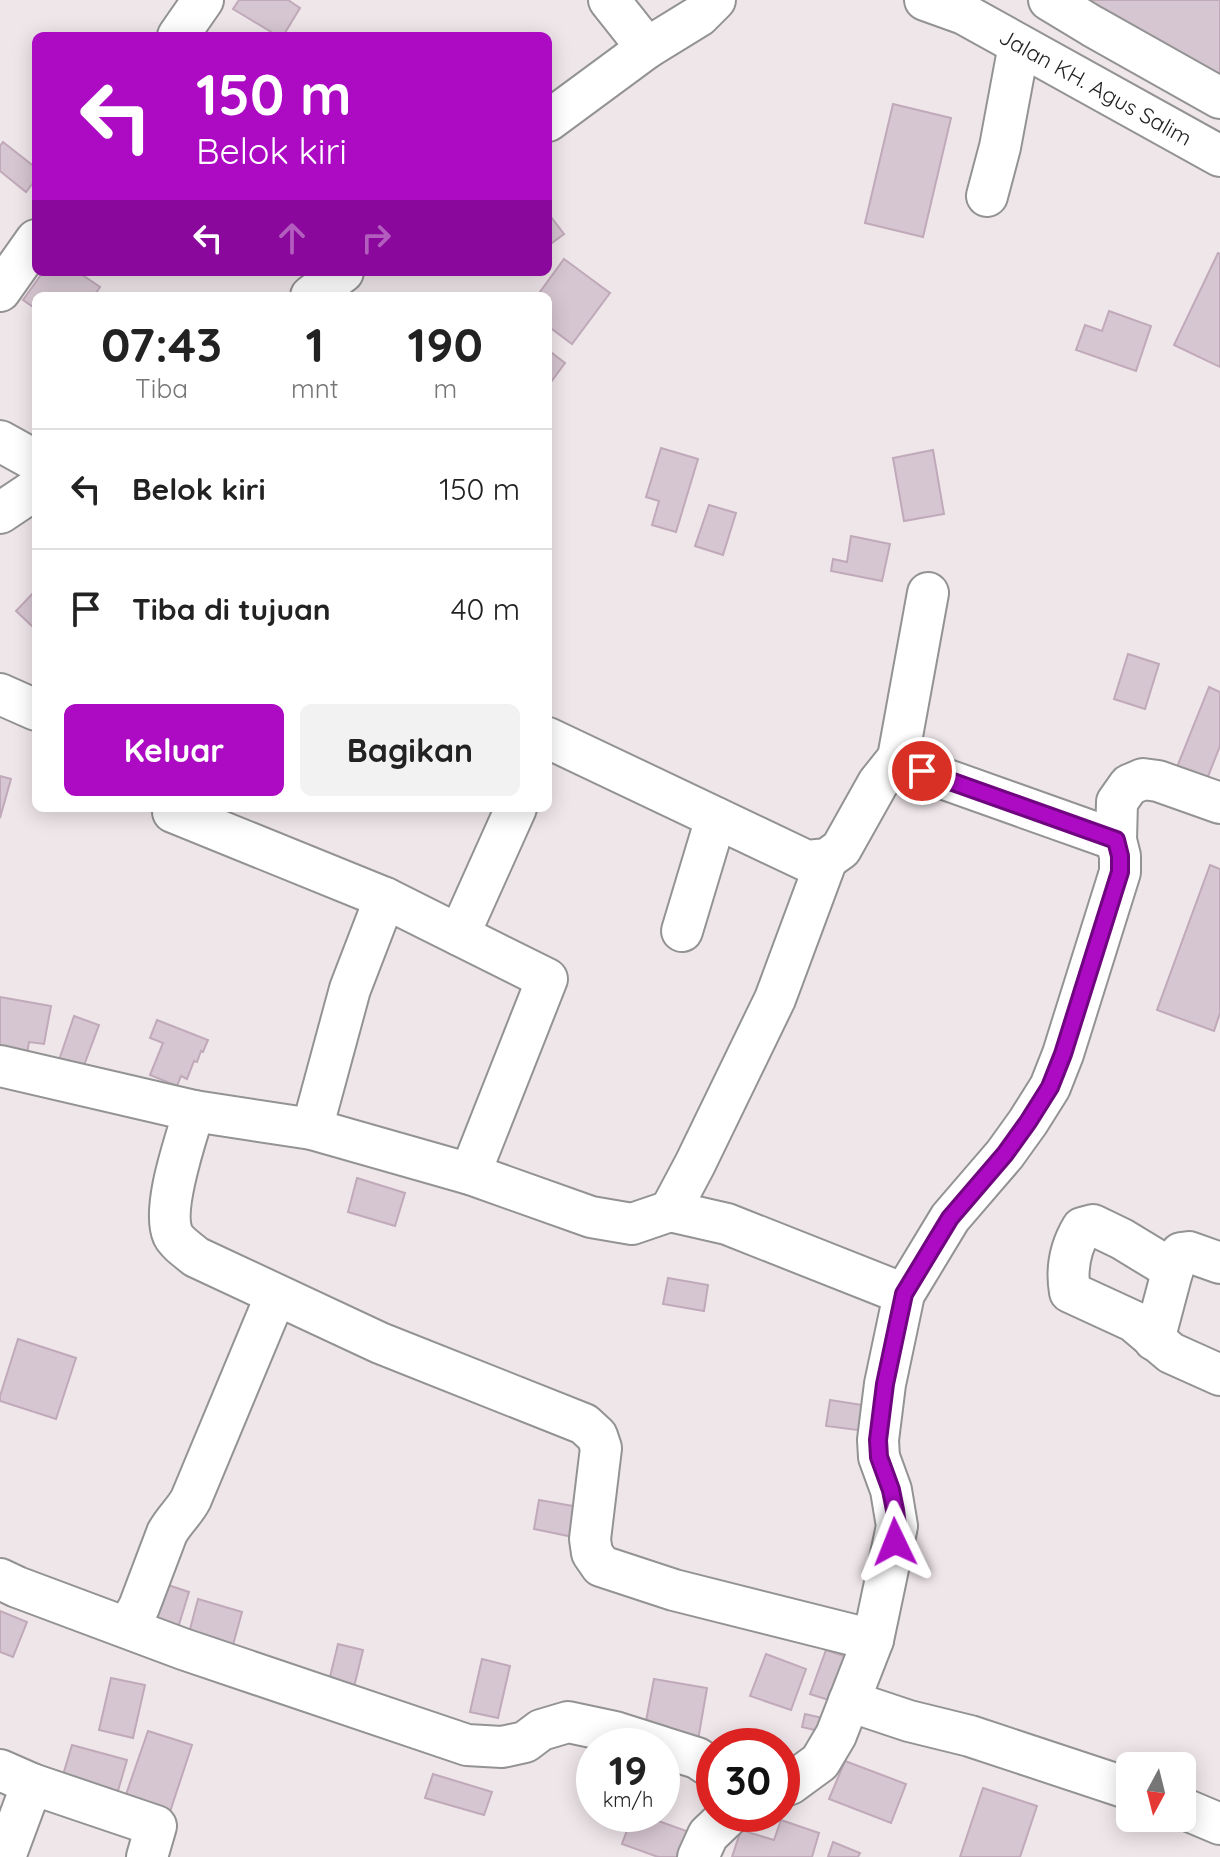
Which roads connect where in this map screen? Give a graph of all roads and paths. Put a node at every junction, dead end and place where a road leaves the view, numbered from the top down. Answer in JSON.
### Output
{"nodes":[{"id":1,"x":203,"y":0,"type":"edge"},
{"id":2,"x":609,"y":0,"type":"edge"},
{"id":3,"x":747,"y":0,"type":"edge"},
{"id":4,"x":925,"y":0,"type":"edge"},
{"id":5,"x":1049,"y":0,"type":"edge"},
{"id":6,"x":707,"y":8,"type":"edge"},
{"id":7,"x":181,"y":32,"type":"edge"},
{"id":8,"x":1019,"y":45,"type":"junction"},
{"id":9,"x":647,"y":48,"type":"junction"},
{"id":10,"x":1220,"y":98,"type":"edge"},
{"id":11,"x":552,"y":118,"type":"edge"},
{"id":12,"x":1220,"y":156,"type":"edge"},
{"id":13,"x":987,"y":196,"type":"dead end"},
{"id":14,"x":32,"y":246,"type":"edge"},
{"id":15,"x":338,"y":276,"type":"edge"},
{"id":16,"x":0,"y":291,"type":"edge"},
{"id":17,"x":317,"y":292,"type":"edge"},
{"id":18,"x":0,"y":441,"type":"edge"},
{"id":19,"x":32,"y":459,"type":"edge"},
{"id":20,"x":32,"y":492,"type":"edge"},
{"id":21,"x":0,"y":513,"type":"edge"},
{"id":22,"x":928,"y":593,"type":"dead end"},
{"id":23,"x":0,"y":694,"type":"edge"},
{"id":24,"x":32,"y":708,"type":"edge"},
{"id":25,"x":552,"y":740,"type":"edge"},
{"id":26,"x":898,"y":758,"type":"junction"},
{"id":27,"x":1220,"y":803,"type":"edge"},
{"id":28,"x":173,"y":812,"type":"edge"},
{"id":29,"x":514,"y":812,"type":"edge"},
{"id":30,"x":716,"y":818,"type":"junction"},
{"id":31,"x":1116,"y":840,"type":"junction"},
{"id":32,"x":827,"y":859,"type":"junction"},
{"id":33,"x":385,"y":898,"type":"junction"},
{"id":34,"x":682,"y":931,"type":"dead end"},
{"id":35,"x":459,"y":935,"type":"junction"},
{"id":36,"x":0,"y":1066,"type":"edge"},
{"id":37,"x":194,"y":1111,"type":"junction"},
{"id":38,"x":312,"y":1129,"type":"junction"},
{"id":39,"x":470,"y":1174,"type":"junction"},
{"id":40,"x":670,"y":1211,"type":"junction"},
{"id":41,"x":1220,"y":1263,"type":"edge"},
{"id":42,"x":1173,"y":1270,"type":"junction"},
{"id":43,"x":904,"y":1294,"type":"junction"},
{"id":44,"x":276,"y":1295,"type":"junction"},
{"id":45,"x":1154,"y":1340,"type":"junction"},
{"id":46,"x":1220,"y":1375,"type":"edge"},
{"id":47,"x":0,"y":1579,"type":"edge"},
{"id":48,"x":128,"y":1627,"type":"junction"},
{"id":49,"x":873,"y":1640,"type":"junction"},
{"id":50,"x":849,"y":1701,"type":"junction"},
{"id":51,"x":596,"y":1728,"type":"edge"},
{"id":52,"x":16,"y":1777,"type":"edge"},
{"id":53,"x":800,"y":1777,"type":"edge"},
{"id":54,"x":1116,"y":1784,"type":"edge"},
{"id":55,"x":1196,"y":1814,"type":"edge"},
{"id":56,"x":1220,"y":1824,"type":"edge"},
{"id":57,"x":711,"y":1832,"type":"edge"},
{"id":58,"x":5,"y":1857,"type":"edge"},
{"id":59,"x":147,"y":1857,"type":"edge"},
{"id":60,"x":698,"y":1857,"type":"edge"}],
"edges":[{"from":1,"to":7,"type":"street"},
{"from":2,"to":9,"type":"street"},
{"from":3,"to":6,"type":"street"},
{"from":4,"to":8,"type":"street","name":"Jalan KH. Agus Salim"},
{"from":5,"to":10,"type":"street"},
{"from":6,"to":9,"type":"street"},
{"from":8,"to":12,"type":"street","name":"Jalan KH. Agus Salim"},
{"from":8,"to":13,"type":"street"},
{"from":9,"to":11,"type":"street"},
{"from":14,"to":16,"type":"street"},
{"from":15,"to":17,"type":"street"},
{"from":18,"to":19,"type":"street"},
{"from":20,"to":21,"type":"street"},
{"from":22,"to":26,"type":"street"},
{"from":23,"to":24,"type":"street"},
{"from":25,"to":30,"type":"street"},
{"from":26,"to":31,"type":"street"},
{"from":26,"to":32,"type":"street"},
{"from":27,"to":31,"type":"street"},
{"from":28,"to":33,"type":"street"},
{"from":29,"to":35,"type":"street"},
{"from":30,"to":32,"type":"street"},
{"from":30,"to":34,"type":"street"},
{"from":31,"to":43,"type":"street"},
{"from":32,"to":40,"type":"street"},
{"from":33,"to":35,"type":"street"},
{"from":33,"to":38,"type":"street"},
{"from":35,"to":39,"type":"street"},
{"from":36,"to":37,"type":"street"},
{"from":37,"to":38,"type":"street"},
{"from":37,"to":44,"type":"street"},
{"from":38,"to":39,"type":"street"},
{"from":39,"to":40,"type":"street"},
{"from":40,"to":43,"type":"street"},
{"from":41,"to":42,"type":"street"},
{"from":42,"to":45,"type":"street"},
{"from":42,"to":45,"type":"street"},
{"from":43,"to":49,"type":"street"},
{"from":44,"to":48,"type":"street"},
{"from":44,"to":49,"type":"street"},
{"from":45,"to":46,"type":"street"},
{"from":47,"to":48,"type":"street"},
{"from":48,"to":51,"type":"street"},
{"from":49,"to":50,"type":"street"},
{"from":50,"to":53,"type":"street"},
{"from":50,"to":54,"type":"street"},
{"from":52,"to":58,"type":"street"},
{"from":52,"to":59,"type":"street"},
{"from":55,"to":56,"type":"street"},
{"from":57,"to":60,"type":"street"}]}
